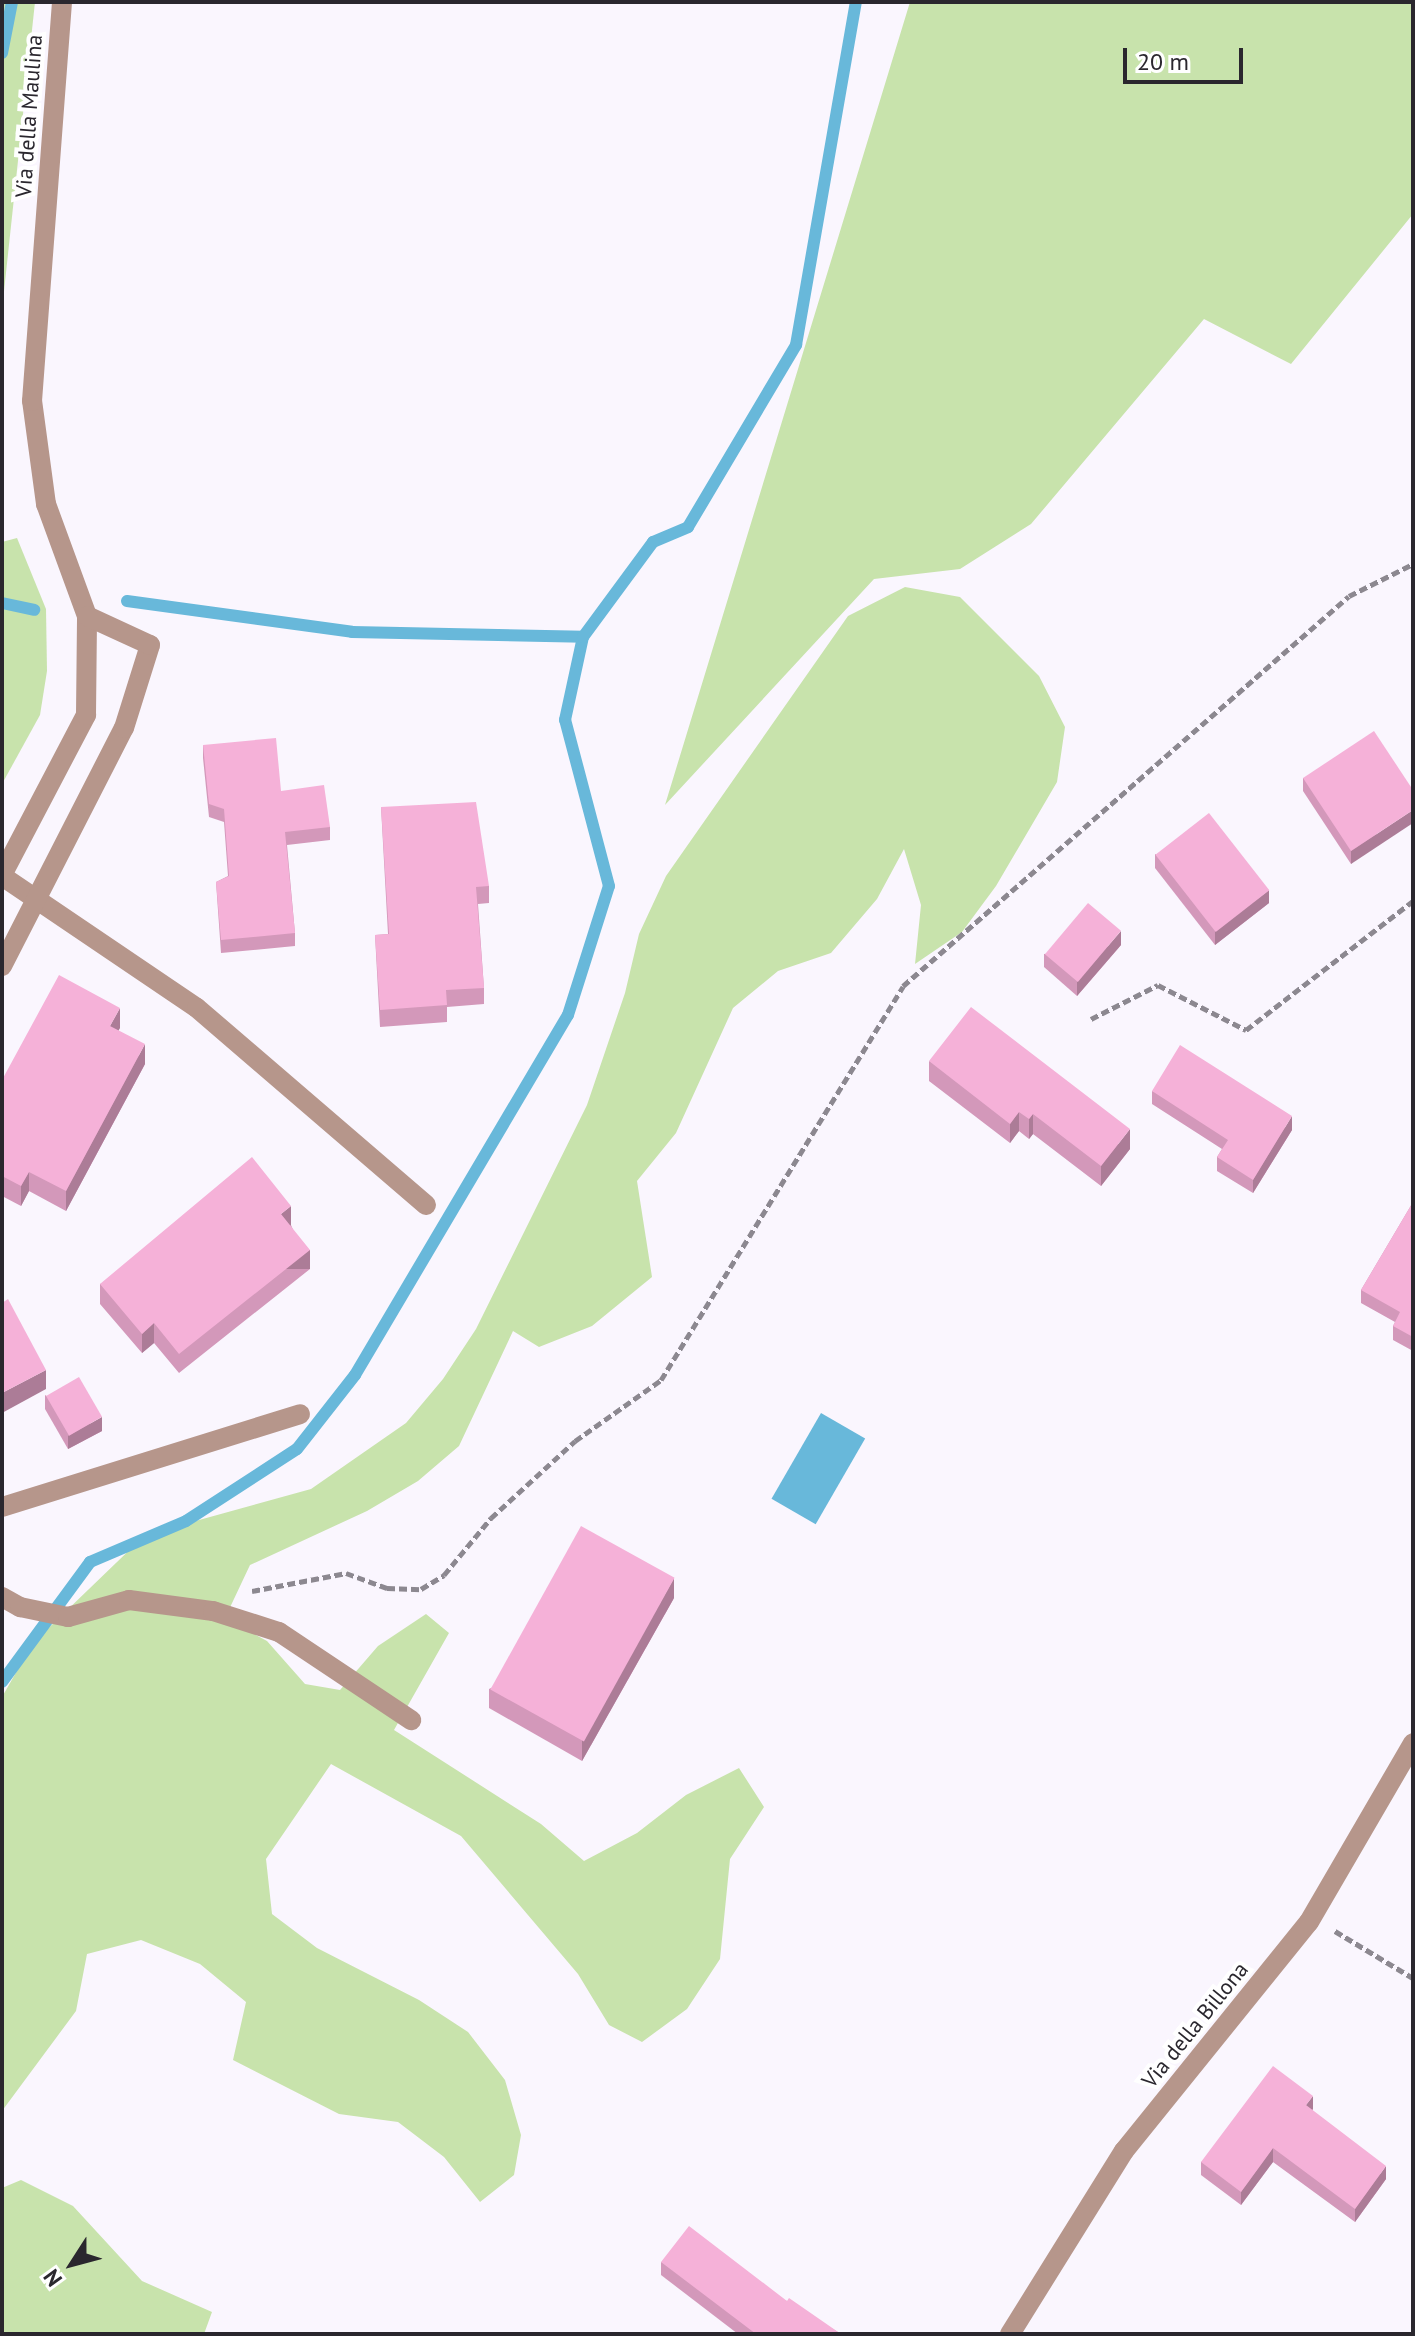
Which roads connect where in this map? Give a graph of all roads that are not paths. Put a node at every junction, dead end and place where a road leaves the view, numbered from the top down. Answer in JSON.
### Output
{"nodes":[{"id":1,"x":62,"y":2,"type":"edge"},
{"id":2,"x":87,"y":616,"type":"junction"},
{"id":3,"x":2,"y":876,"type":"edge"},
{"id":4,"x":39,"y":901,"type":"junction"},
{"id":5,"x":2,"y":966,"type":"edge"},
{"id":6,"x":426,"y":1205,"type":"dead end"},
{"id":7,"x":300,"y":1414,"type":"dead end"},
{"id":8,"x":2,"y":1507,"type":"edge"},
{"id":9,"x":11,"y":1602,"type":"edge"},
{"id":10,"x":411,"y":1720,"type":"dead end"},
{"id":11,"x":1413,"y":1743,"type":"edge"},
{"id":12,"x":1010,"y":2334,"type":"edge"}],
"edges":[{"from":1,"to":2,"type":"street","name":"Via della Maulina"},
{"from":2,"to":3,"type":"street","name":"Via della Maulina"},
{"from":2,"to":4,"type":"street"},
{"from":3,"to":4,"type":"street"},
{"from":4,"to":5,"type":"street"},
{"from":4,"to":6,"type":"street"},
{"from":7,"to":8,"type":"street"},
{"from":9,"to":10,"type":"street"},
{"from":11,"to":12,"type":"street","name":"Via della Billona"}]}
